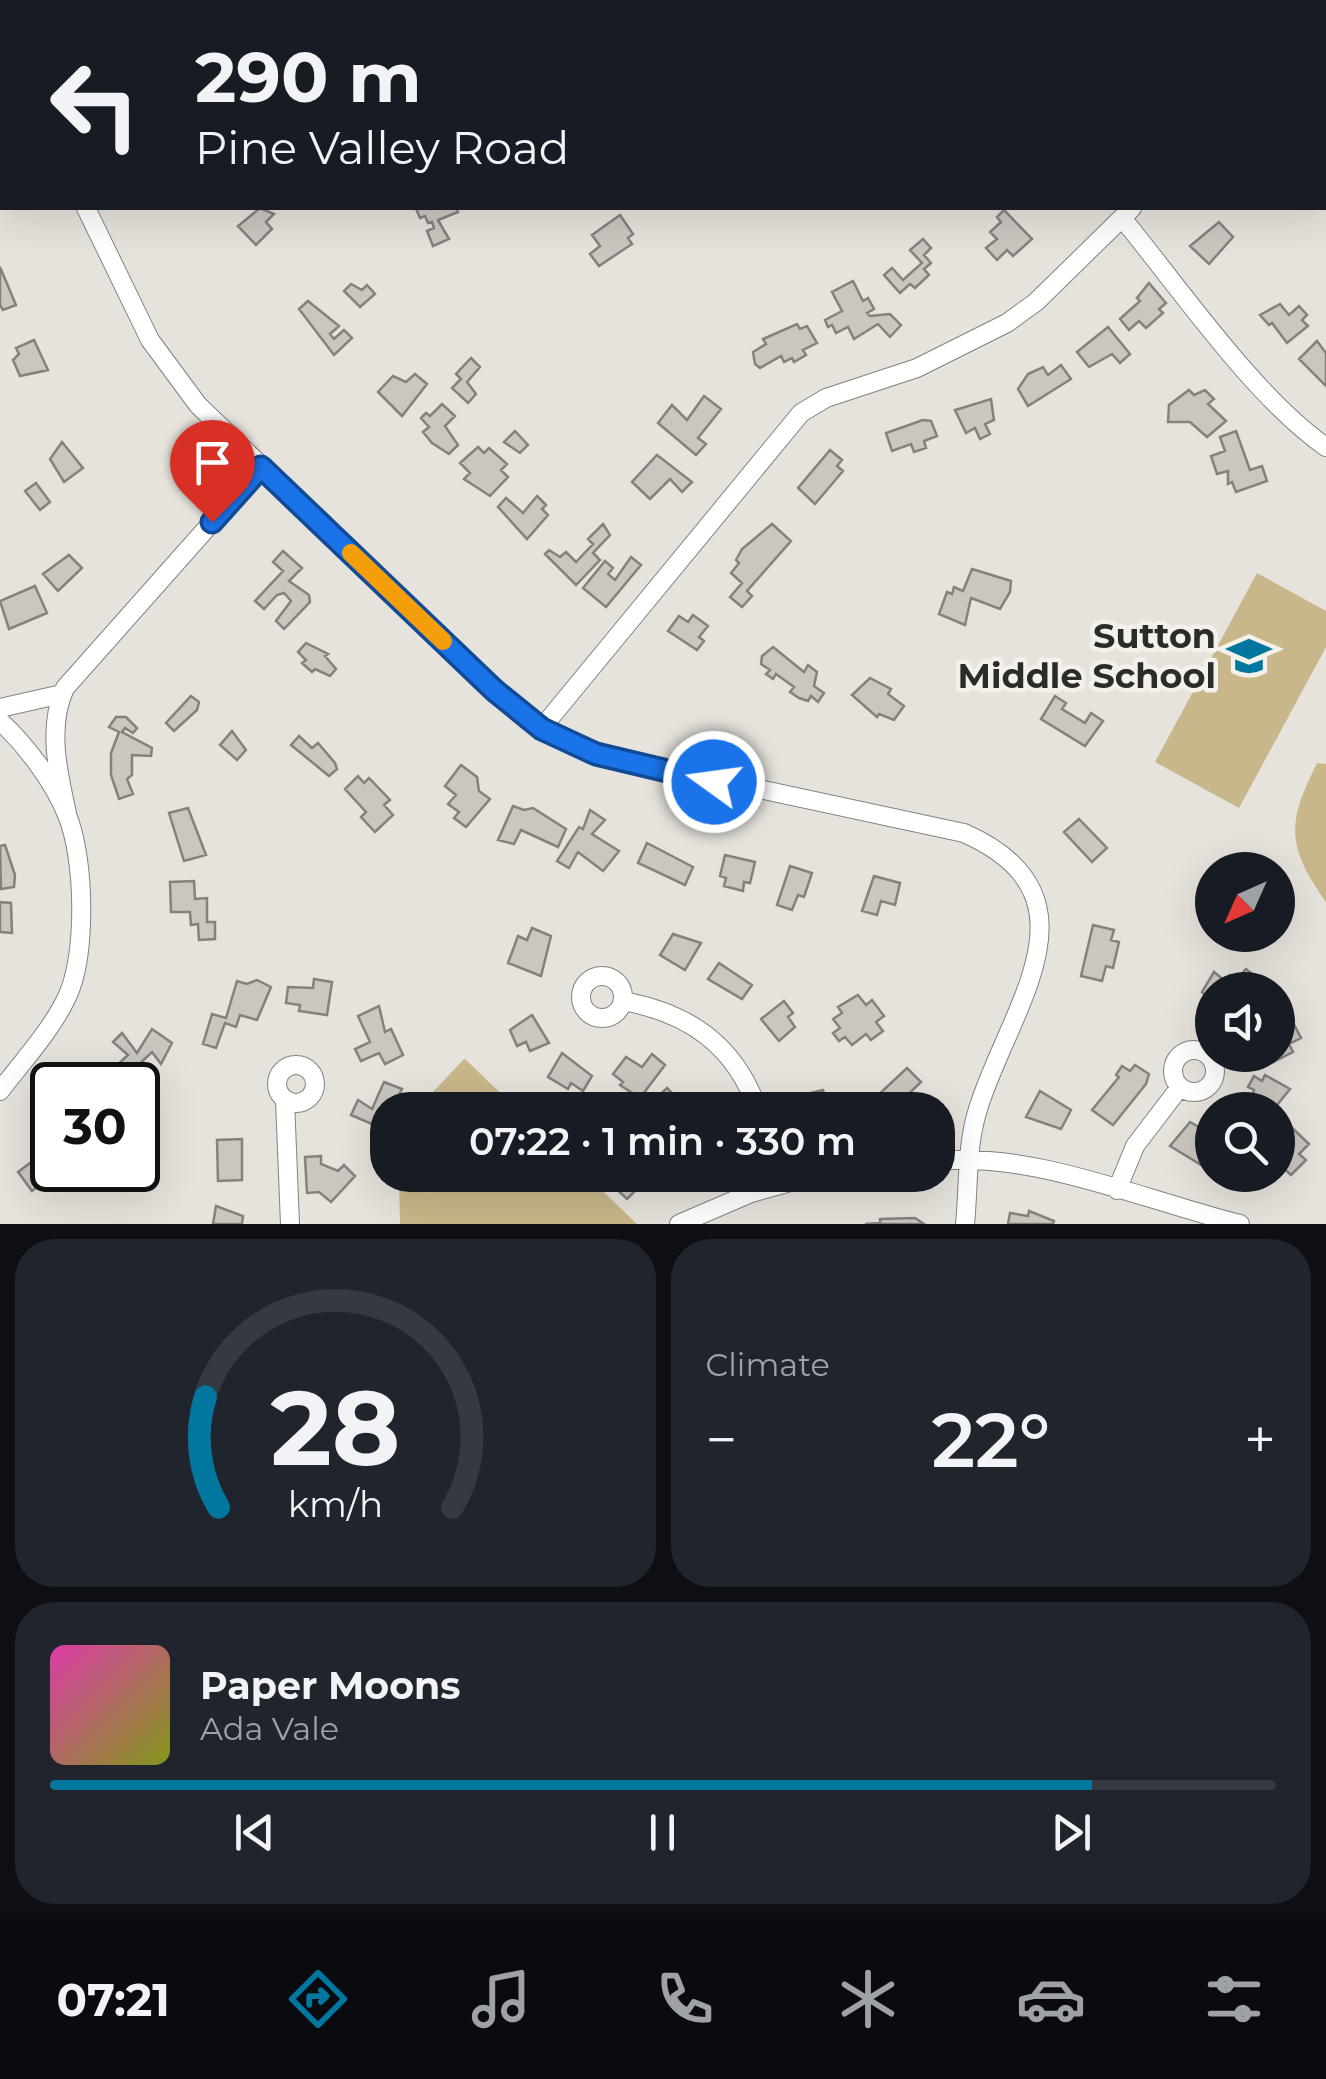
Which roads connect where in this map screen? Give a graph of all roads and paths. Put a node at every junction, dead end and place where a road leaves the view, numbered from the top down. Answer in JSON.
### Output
{"nodes":[{"id":1,"x":87,"y":210,"type":"edge"},
{"id":2,"x":1127,"y":213,"type":"edge"},
{"id":3,"x":1326,"y":446,"type":"edge"},
{"id":4,"x":261,"y":467,"type":"junction"},
{"id":5,"x":62,"y":694,"type":"junction"},
{"id":6,"x":0,"y":708,"type":"edge"},
{"id":7,"x":0,"y":721,"type":"edge"},
{"id":8,"x":542,"y":729,"type":"junction"},
{"id":9,"x":67,"y":813,"type":"junction"},
{"id":10,"x":623,"y":1001,"type":"dead end"},
{"id":11,"x":1180,"y":1087,"type":"dead end"},
{"id":12,"x":0,"y":1092,"type":"edge"},
{"id":13,"x":750,"y":1092,"type":"edge"},
{"id":14,"x":285,"y":1100,"type":"dead end"},
{"id":15,"x":968,"y":1158,"type":"junction"},
{"id":16,"x":955,"y":1160,"type":"edge"},
{"id":17,"x":1116,"y":1190,"type":"junction"},
{"id":18,"x":751,"y":1192,"type":"edge"},
{"id":19,"x":290,"y":1224,"type":"edge"},
{"id":20,"x":679,"y":1224,"type":"edge"},
{"id":21,"x":965,"y":1224,"type":"edge"},
{"id":22,"x":1240,"y":1224,"type":"edge"}],
"edges":[{"from":1,"to":4,"type":"street"},
{"from":2,"to":3,"type":"street"},
{"from":2,"to":8,"type":"street"},
{"from":4,"to":5,"type":"street"},
{"from":4,"to":8,"type":"street"},
{"from":5,"to":6,"type":"street"},
{"from":5,"to":9,"type":"street"},
{"from":7,"to":9,"type":"street"},
{"from":8,"to":15,"type":"street"},
{"from":9,"to":12,"type":"street"},
{"from":10,"to":13,"type":"street"},
{"from":11,"to":17,"type":"street"},
{"from":14,"to":19,"type":"street"},
{"from":15,"to":16,"type":"street"},
{"from":15,"to":17,"type":"street"},
{"from":15,"to":21,"type":"street"},
{"from":17,"to":22,"type":"street"},
{"from":18,"to":20,"type":"street"}]}
